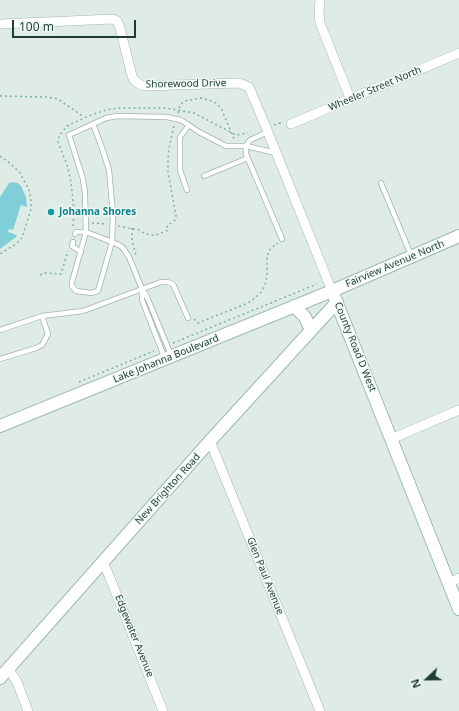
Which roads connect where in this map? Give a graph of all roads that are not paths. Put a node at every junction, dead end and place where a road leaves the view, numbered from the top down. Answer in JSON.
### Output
{"nodes":[{"id":1,"x":320,"y":0,"type":"edge"},
{"id":2,"x":0,"y":24,"type":"edge"},
{"id":3,"x":459,"y":53,"type":"edge"},
{"id":4,"x":249,"y":87,"type":"joint"},
{"id":5,"x":350,"y":98,"type":"junction"},
{"id":6,"x":92,"y":124,"type":"junction"},
{"id":7,"x":291,"y":124,"type":"road end"},
{"id":8,"x":189,"y":125,"type":"junction"},
{"id":9,"x":270,"y":129,"type":"junction"},
{"id":10,"x":246,"y":146,"type":"junction"},
{"id":11,"x":276,"y":152,"type":"junction"},
{"id":12,"x":248,"y":158,"type":"junction"},
{"id":13,"x":204,"y":176,"type":"dead end"},
{"id":14,"x":381,"y":183,"type":"dead end"},
{"id":15,"x":187,"y":190,"type":"dead end"},
{"id":16,"x":86,"y":232,"type":"junction"},
{"id":17,"x":76,"y":234,"type":"dead end"},
{"id":18,"x":459,"y":236,"type":"edge"},
{"id":19,"x":282,"y":239,"type":"dead end"},
{"id":20,"x":73,"y":242,"type":"dead end"},
{"id":21,"x":112,"y":242,"type":"junction"},
{"id":22,"x":81,"y":252,"type":"junction"},
{"id":23,"x":412,"y":257,"type":"junction"},
{"id":24,"x":142,"y":289,"type":"junction"},
{"id":25,"x":332,"y":291,"type":"junction"},
{"id":26,"x":337,"y":302,"type":"junction"},
{"id":27,"x":294,"y":306,"type":"junction"},
{"id":28,"x":42,"y":316,"type":"junction"},
{"id":29,"x":187,"y":317,"type":"road end"},
{"id":30,"x":0,"y":330,"type":"edge"},
{"id":31,"x":311,"y":330,"type":"junction"},
{"id":32,"x":166,"y":352,"type":"junction"},
{"id":33,"x":0,"y":359,"type":"edge"},
{"id":34,"x":459,"y":410,"type":"edge"},
{"id":35,"x":0,"y":426,"type":"edge"},
{"id":36,"x":391,"y":439,"type":"junction"},
{"id":37,"x":210,"y":441,"type":"junction"},
{"id":38,"x":103,"y":562,"type":"junction"},
{"id":39,"x":454,"y":581,"type":"edge"},
{"id":40,"x":459,"y":609,"type":"edge"},
{"id":41,"x":8,"y":668,"type":"junction"},
{"id":42,"x":0,"y":678,"type":"edge"},
{"id":43,"x":28,"y":711,"type":"edge"},
{"id":44,"x":163,"y":711,"type":"edge"},
{"id":45,"x":320,"y":711,"type":"edge"}],
"edges":[{"from":1,"to":5,"type":"street"},
{"from":2,"to":4,"type":"street","name":"Shorewood Drive"},
{"from":3,"to":5,"type":"street","name":"Wheeler Street North"},
{"from":4,"to":9,"type":"street","name":"County Road D West"},
{"from":5,"to":7,"type":"street","name":"Wheeler Street North"},
{"from":6,"to":8,"type":"lane"},
{"from":6,"to":16,"type":"lane"},
{"from":6,"to":21,"type":"lane"},
{"from":8,"to":10,"type":"lane"},
{"from":8,"to":15,"type":"lane"},
{"from":9,"to":10,"type":"lane"},
{"from":9,"to":11,"type":"street","name":"County Road D West"},
{"from":10,"to":11,"type":"lane"},
{"from":10,"to":12,"type":"lane"},
{"from":11,"to":25,"type":"street","name":"County Road D West"},
{"from":12,"to":13,"type":"lane"},
{"from":12,"to":19,"type":"lane"},
{"from":14,"to":23,"type":"lane"},
{"from":16,"to":17,"type":"lane"},
{"from":16,"to":21,"type":"lane"},
{"from":16,"to":22,"type":"lane"},
{"from":18,"to":23,"type":"street","name":"Fairview Avenue North"},
{"from":20,"to":22,"type":"lane"},
{"from":21,"to":22,"type":"lane"},
{"from":21,"to":24,"type":"lane"},
{"from":23,"to":25,"type":"street","name":"Fairview Avenue North"},
{"from":24,"to":28,"type":"lane"},
{"from":24,"to":29,"type":"lane"},
{"from":24,"to":32,"type":"lane"},
{"from":25,"to":26,"type":"street","name":"County Road D West"},
{"from":25,"to":27,"type":"street","name":"Lake Johanna Boulevard"},
{"from":26,"to":31,"type":"street","name":"New Brighton Road"},
{"from":26,"to":36,"type":"street","name":"County Road D West"},
{"from":27,"to":31,"type":"street"},
{"from":27,"to":32,"type":"street","name":"Lake Johanna Boulevard"},
{"from":28,"to":30,"type":"lane"},
{"from":28,"to":33,"type":"lane"},
{"from":31,"to":37,"type":"street","name":"New Brighton Road"},
{"from":32,"to":35,"type":"street","name":"Lake Johanna Boulevard"},
{"from":34,"to":36,"type":"street"},
{"from":36,"to":39,"type":"street","name":"County Road D West"},
{"from":37,"to":38,"type":"street","name":"New Brighton Road"},
{"from":37,"to":45,"type":"street","name":"Glen Paul Avenue"},
{"from":38,"to":41,"type":"street","name":"New Brighton Road"},
{"from":38,"to":44,"type":"street","name":"Edgewater Avenue"},
{"from":39,"to":40,"type":"street","name":"County Road D West"},
{"from":41,"to":42,"type":"street","name":"New Brighton Road"},
{"from":41,"to":43,"type":"street"}]}
